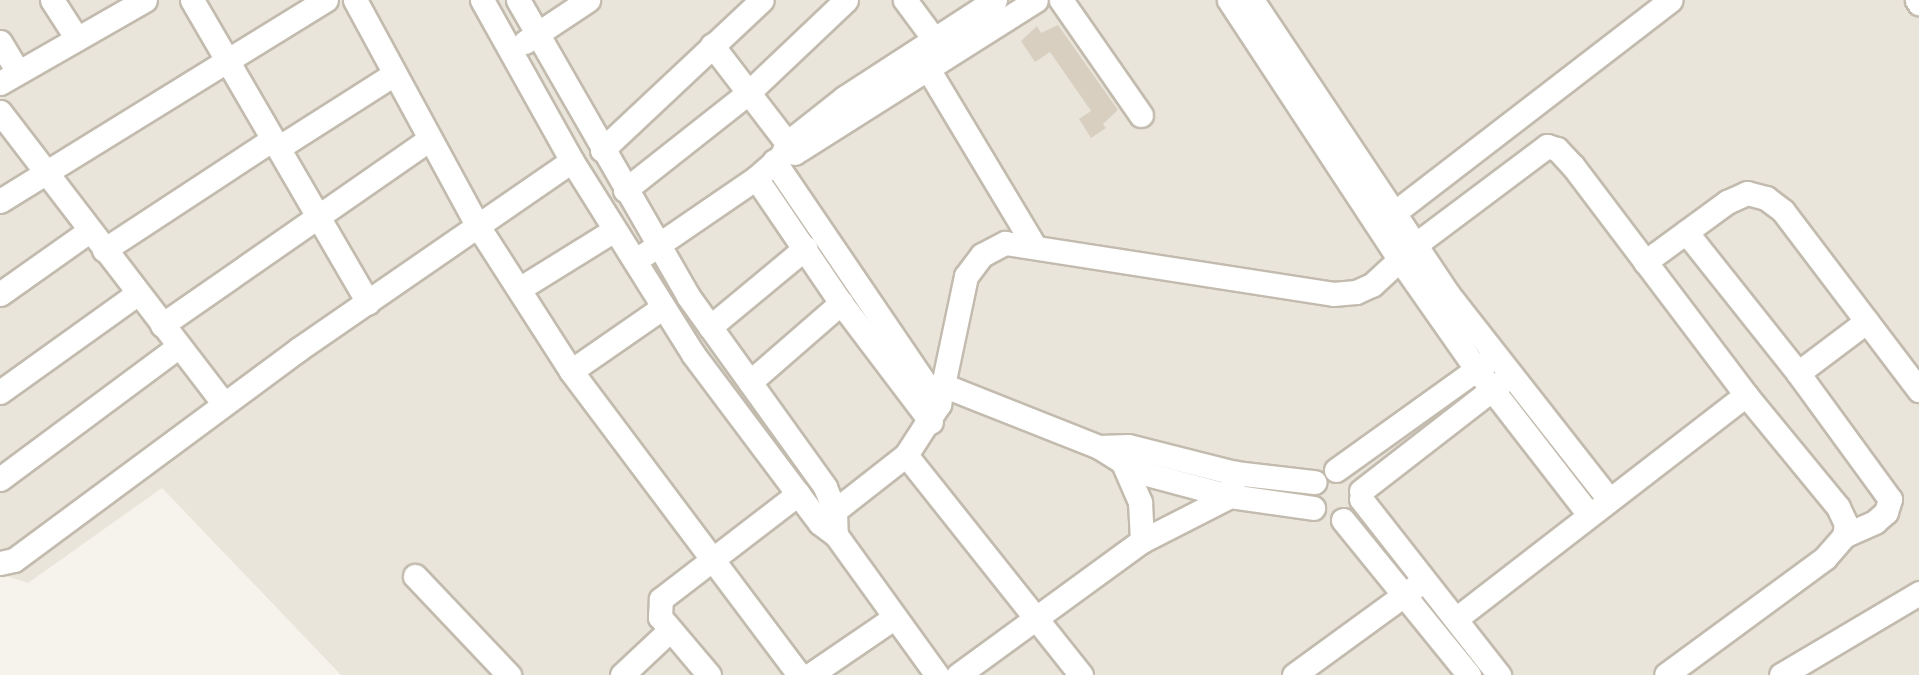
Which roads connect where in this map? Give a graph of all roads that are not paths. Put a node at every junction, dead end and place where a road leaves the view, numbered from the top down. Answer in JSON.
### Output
{"nodes":[{"id":1,"x":52,"y":0,"type":"edge"},
{"id":2,"x":192,"y":0,"type":"edge"},
{"id":3,"x":326,"y":0,"type":"edge"},
{"id":4,"x":355,"y":0,"type":"edge"},
{"id":5,"x":482,"y":0,"type":"edge"},
{"id":6,"x":518,"y":0,"type":"edge"},
{"id":7,"x":588,"y":0,"type":"edge"},
{"id":8,"x":846,"y":0,"type":"edge"},
{"id":9,"x":905,"y":0,"type":"edge"},
{"id":10,"x":995,"y":0,"type":"edge"},
{"id":11,"x":1036,"y":0,"type":"edge"},
{"id":12,"x":1061,"y":0,"type":"edge"},
{"id":13,"x":1229,"y":0,"type":"edge"},
{"id":14,"x":1252,"y":0,"type":"edge"},
{"id":15,"x":1671,"y":0,"type":"edge"},
{"id":16,"x":142,"y":1,"type":"edge"},
{"id":17,"x":751,"y":4,"type":"edge"},
{"id":18,"x":1644,"y":8,"type":"edge"},
{"id":19,"x":537,"y":34,"type":"junction"},
{"id":20,"x":76,"y":37,"type":"junction"},
{"id":21,"x":0,"y":42,"type":"edge"},
{"id":22,"x":925,"y":45,"type":"junction"},
{"id":23,"x":712,"y":46,"type":"junction"},
{"id":24,"x":511,"y":51,"type":"junction"},
{"id":25,"x":228,"y":58,"type":"junction"},
{"id":26,"x":929,"y":71,"type":"junction"},
{"id":27,"x":394,"y":74,"type":"junction"},
{"id":28,"x":9,"y":77,"type":"edge"},
{"id":29,"x":748,"y":93,"type":"junction"},
{"id":30,"x":0,"y":112,"type":"edge"},
{"id":31,"x":1141,"y":115,"type":"dead end"},
{"id":32,"x":430,"y":139,"type":"junction"},
{"id":33,"x":276,"y":143,"type":"junction"},
{"id":34,"x":602,"y":150,"type":"junction"},
{"id":35,"x":784,"y":153,"type":"junction"},
{"id":36,"x":572,"y":161,"type":"junction"},
{"id":37,"x":44,"y":171,"type":"junction"},
{"id":38,"x":756,"y":178,"type":"junction"},
{"id":39,"x":625,"y":190,"type":"junction"},
{"id":40,"x":0,"y":201,"type":"edge"},
{"id":41,"x":1394,"y":213,"type":"junction"},
{"id":42,"x":318,"y":217,"type":"junction"},
{"id":43,"x":476,"y":223,"type":"junction"},
{"id":44,"x":614,"y":230,"type":"junction"},
{"id":45,"x":89,"y":231,"type":"junction"},
{"id":46,"x":1686,"y":232,"type":"junction"},
{"id":47,"x":657,"y":245,"type":"junction"},
{"id":48,"x":1035,"y":247,"type":"junction"},
{"id":49,"x":804,"y":248,"type":"junction"},
{"id":50,"x":104,"y":250,"type":"junction"},
{"id":51,"x":1408,"y":252,"type":"junction"},
{"id":52,"x":634,"y":262,"type":"junction"},
{"id":53,"x":1645,"y":262,"type":"junction"},
{"id":54,"x":519,"y":289,"type":"junction"},
{"id":55,"x":137,"y":293,"type":"junction"},
{"id":56,"x":0,"y":294,"type":"edge"},
{"id":57,"x":368,"y":303,"type":"junction"},
{"id":58,"x":841,"y":303,"type":"junction"},
{"id":59,"x":662,"y":309,"type":"junction"},
{"id":60,"x":1867,"y":321,"type":"junction"},
{"id":61,"x":162,"y":325,"type":"junction"},
{"id":62,"x":710,"y":327,"type":"junction"},
{"id":63,"x":178,"y":348,"type":"junction"},
{"id":64,"x":1497,"y":354,"type":"junction"},
{"id":65,"x":1477,"y":370,"type":"junction"},
{"id":66,"x":571,"y":371,"type":"junction"},
{"id":67,"x":1798,"y":373,"type":"junction"},
{"id":68,"x":1511,"y":374,"type":"junction"},
{"id":69,"x":750,"y":382,"type":"junction"},
{"id":70,"x":1492,"y":390,"type":"junction"},
{"id":71,"x":1919,"y":390,"type":"edge"},
{"id":72,"x":0,"y":392,"type":"edge"},
{"id":73,"x":1746,"y":395,"type":"junction"},
{"id":74,"x":224,"y":404,"type":"junction"},
{"id":75,"x":938,"y":404,"type":"junction"},
{"id":76,"x":906,"y":455,"type":"junction"},
{"id":77,"x":1125,"y":456,"type":"junction"},
{"id":78,"x":1336,"y":470,"type":"junction"},
{"id":79,"x":1235,"y":473,"type":"junction"},
{"id":80,"x":0,"y":479,"type":"edge"},
{"id":81,"x":1314,"y":482,"type":"junction"},
{"id":82,"x":798,"y":494,"type":"junction"},
{"id":83,"x":1361,"y":495,"type":"junction"},
{"id":84,"x":1230,"y":496,"type":"junction"},
{"id":85,"x":1608,"y":498,"type":"junction"},
{"id":86,"x":1313,"y":508,"type":"junction"},
{"id":87,"x":1588,"y":513,"type":"junction"},
{"id":88,"x":1343,"y":520,"type":"junction"},
{"id":89,"x":830,"y":523,"type":"junction"},
{"id":90,"x":1844,"y":536,"type":"junction"},
{"id":91,"x":1142,"y":541,"type":"junction"},
{"id":92,"x":713,"y":557,"type":"junction"},
{"id":93,"x":0,"y":563,"type":"edge"},
{"id":94,"x":415,"y":576,"type":"dead end"},
{"id":95,"x":1425,"y":579,"type":"junction"},
{"id":96,"x":1406,"y":593,"type":"junction"},
{"id":97,"x":1919,"y":593,"type":"edge"},
{"id":98,"x":1037,"y":617,"type":"junction"},
{"id":99,"x":1457,"y":618,"type":"junction"},
{"id":100,"x":892,"y":619,"type":"junction"},
{"id":101,"x":670,"y":630,"type":"junction"},
{"id":102,"x":509,"y":675,"type":"edge"},
{"id":103,"x":622,"y":675,"type":"edge"},
{"id":104,"x":709,"y":675,"type":"edge"},
{"id":105,"x":799,"y":675,"type":"edge"},
{"id":106,"x":810,"y":675,"type":"edge"},
{"id":107,"x":937,"y":675,"type":"edge"},
{"id":108,"x":958,"y":675,"type":"edge"},
{"id":109,"x":1081,"y":675,"type":"edge"},
{"id":110,"x":1294,"y":675,"type":"edge"},
{"id":111,"x":1469,"y":675,"type":"edge"},
{"id":112,"x":1499,"y":675,"type":"edge"},
{"id":113,"x":1666,"y":675,"type":"edge"},
{"id":114,"x":1781,"y":675,"type":"edge"}],
"edges":[{"from":1,"to":20,"type":"street"},
{"from":2,"to":25,"type":"street"},
{"from":3,"to":25,"type":"street"},
{"from":4,"to":27,"type":"street"},
{"from":5,"to":24,"type":"street"},
{"from":6,"to":19,"type":"street"},
{"from":7,"to":19,"type":"street"},
{"from":8,"to":29,"type":"street"},
{"from":9,"to":22,"type":"street"},
{"from":10,"to":22,"type":"street"},
{"from":11,"to":26,"type":"street"},
{"from":12,"to":31,"type":"street"},
{"from":13,"to":51,"type":"street"},
{"from":14,"to":41,"type":"street"},
{"from":15,"to":18,"type":"street"},
{"from":16,"to":20,"type":"street"},
{"from":17,"to":23,"type":"street"},
{"from":18,"to":41,"type":"street"},
{"from":19,"to":24,"type":"street"},
{"from":19,"to":34,"type":"street"},
{"from":20,"to":28,"type":"street"},
{"from":21,"to":28,"type":"street"},
{"from":22,"to":26,"type":"street"},
{"from":22,"to":35,"type":"street"},
{"from":23,"to":29,"type":"street"},
{"from":23,"to":34,"type":"street"},
{"from":24,"to":36,"type":"street"},
{"from":25,"to":33,"type":"street"},
{"from":25,"to":37,"type":"street"},
{"from":26,"to":35,"type":"street"},
{"from":26,"to":48,"type":"street"},
{"from":27,"to":32,"type":"street"},
{"from":27,"to":33,"type":"street"},
{"from":29,"to":35,"type":"street"},
{"from":29,"to":39,"type":"street"},
{"from":30,"to":37,"type":"street"},
{"from":32,"to":42,"type":"street"},
{"from":32,"to":43,"type":"street"},
{"from":33,"to":42,"type":"street"},
{"from":33,"to":50,"type":"street"},
{"from":34,"to":39,"type":"street"},
{"from":35,"to":38,"type":"street"},
{"from":35,"to":75,"type":"street"},
{"from":36,"to":43,"type":"street"},
{"from":36,"to":44,"type":"street"},
{"from":37,"to":40,"type":"street"},
{"from":37,"to":45,"type":"street"},
{"from":38,"to":47,"type":"street"},
{"from":38,"to":49,"type":"street"},
{"from":39,"to":47,"type":"street"},
{"from":41,"to":51,"type":"street"},
{"from":42,"to":57,"type":"street"},
{"from":42,"to":61,"type":"street"},
{"from":43,"to":54,"type":"street"},
{"from":43,"to":57,"type":"street"},
{"from":44,"to":52,"type":"street"},
{"from":44,"to":54,"type":"street"},
{"from":45,"to":50,"type":"street"},
{"from":45,"to":56,"type":"street"},
{"from":46,"to":53,"type":"street"},
{"from":46,"to":60,"type":"street"},
{"from":46,"to":67,"type":"street"},
{"from":47,"to":52,"type":"street"},
{"from":47,"to":62,"type":"street"},
{"from":48,"to":51,"type":"street"},
{"from":48,"to":75,"type":"street"},
{"from":49,"to":58,"type":"street"},
{"from":49,"to":62,"type":"street"},
{"from":50,"to":55,"type":"street"},
{"from":51,"to":53,"type":"street"},
{"from":51,"to":64,"type":"street"},
{"from":51,"to":65,"type":"street"},
{"from":52,"to":59,"type":"street"},
{"from":53,"to":73,"type":"street"},
{"from":54,"to":66,"type":"street"},
{"from":55,"to":61,"type":"street"},
{"from":55,"to":72,"type":"street"},
{"from":57,"to":74,"type":"street"},
{"from":58,"to":69,"type":"street"},
{"from":58,"to":75,"type":"street"},
{"from":59,"to":66,"type":"street"},
{"from":59,"to":82,"type":"street"},
{"from":60,"to":67,"type":"street"},
{"from":60,"to":71,"type":"street"},
{"from":61,"to":63,"type":"street"},
{"from":62,"to":69,"type":"street"},
{"from":63,"to":74,"type":"street"},
{"from":63,"to":80,"type":"street"},
{"from":64,"to":65,"type":"street"},
{"from":64,"to":68,"type":"street"},
{"from":65,"to":70,"type":"street"},
{"from":65,"to":78,"type":"street"},
{"from":66,"to":92,"type":"street"},
{"from":67,"to":90,"type":"street"},
{"from":68,"to":70,"type":"street"},
{"from":68,"to":85,"type":"street"},
{"from":69,"to":89,"type":"street"},
{"from":70,"to":83,"type":"street"},
{"from":70,"to":87,"type":"street"},
{"from":73,"to":85,"type":"street"},
{"from":73,"to":90,"type":"street"},
{"from":74,"to":93,"type":"street"},
{"from":75,"to":76,"type":"street"},
{"from":75,"to":77,"type":"street"},
{"from":76,"to":89,"type":"street"},
{"from":76,"to":98,"type":"street"},
{"from":77,"to":79,"type":"street"},
{"from":77,"to":84,"type":"street"},
{"from":77,"to":91,"type":"street"},
{"from":78,"to":81,"type":"street"},
{"from":78,"to":83,"type":"street"},
{"from":79,"to":81,"type":"street"},
{"from":79,"to":84,"type":"street"},
{"from":81,"to":86,"type":"street"},
{"from":82,"to":89,"type":"street"},
{"from":82,"to":92,"type":"street"},
{"from":83,"to":88,"type":"street"},
{"from":83,"to":95,"type":"street"},
{"from":84,"to":86,"type":"street"},
{"from":84,"to":91,"type":"street"},
{"from":85,"to":87,"type":"street"},
{"from":86,"to":88,"type":"street"},
{"from":87,"to":99,"type":"street"},
{"from":88,"to":96,"type":"street"},
{"from":89,"to":100,"type":"street"},
{"from":90,"to":113,"type":"street"},
{"from":91,"to":98,"type":"street"},
{"from":92,"to":101,"type":"street"},
{"from":92,"to":105,"type":"street"},
{"from":94,"to":102,"type":"street"},
{"from":95,"to":96,"type":"street"},
{"from":95,"to":99,"type":"street"},
{"from":96,"to":110,"type":"street"},
{"from":96,"to":111,"type":"street"},
{"from":97,"to":114,"type":"street"},
{"from":98,"to":108,"type":"street"},
{"from":98,"to":109,"type":"street"},
{"from":99,"to":112,"type":"street"},
{"from":100,"to":106,"type":"street"},
{"from":100,"to":107,"type":"street"},
{"from":101,"to":103,"type":"street"},
{"from":101,"to":104,"type":"street"}]}
